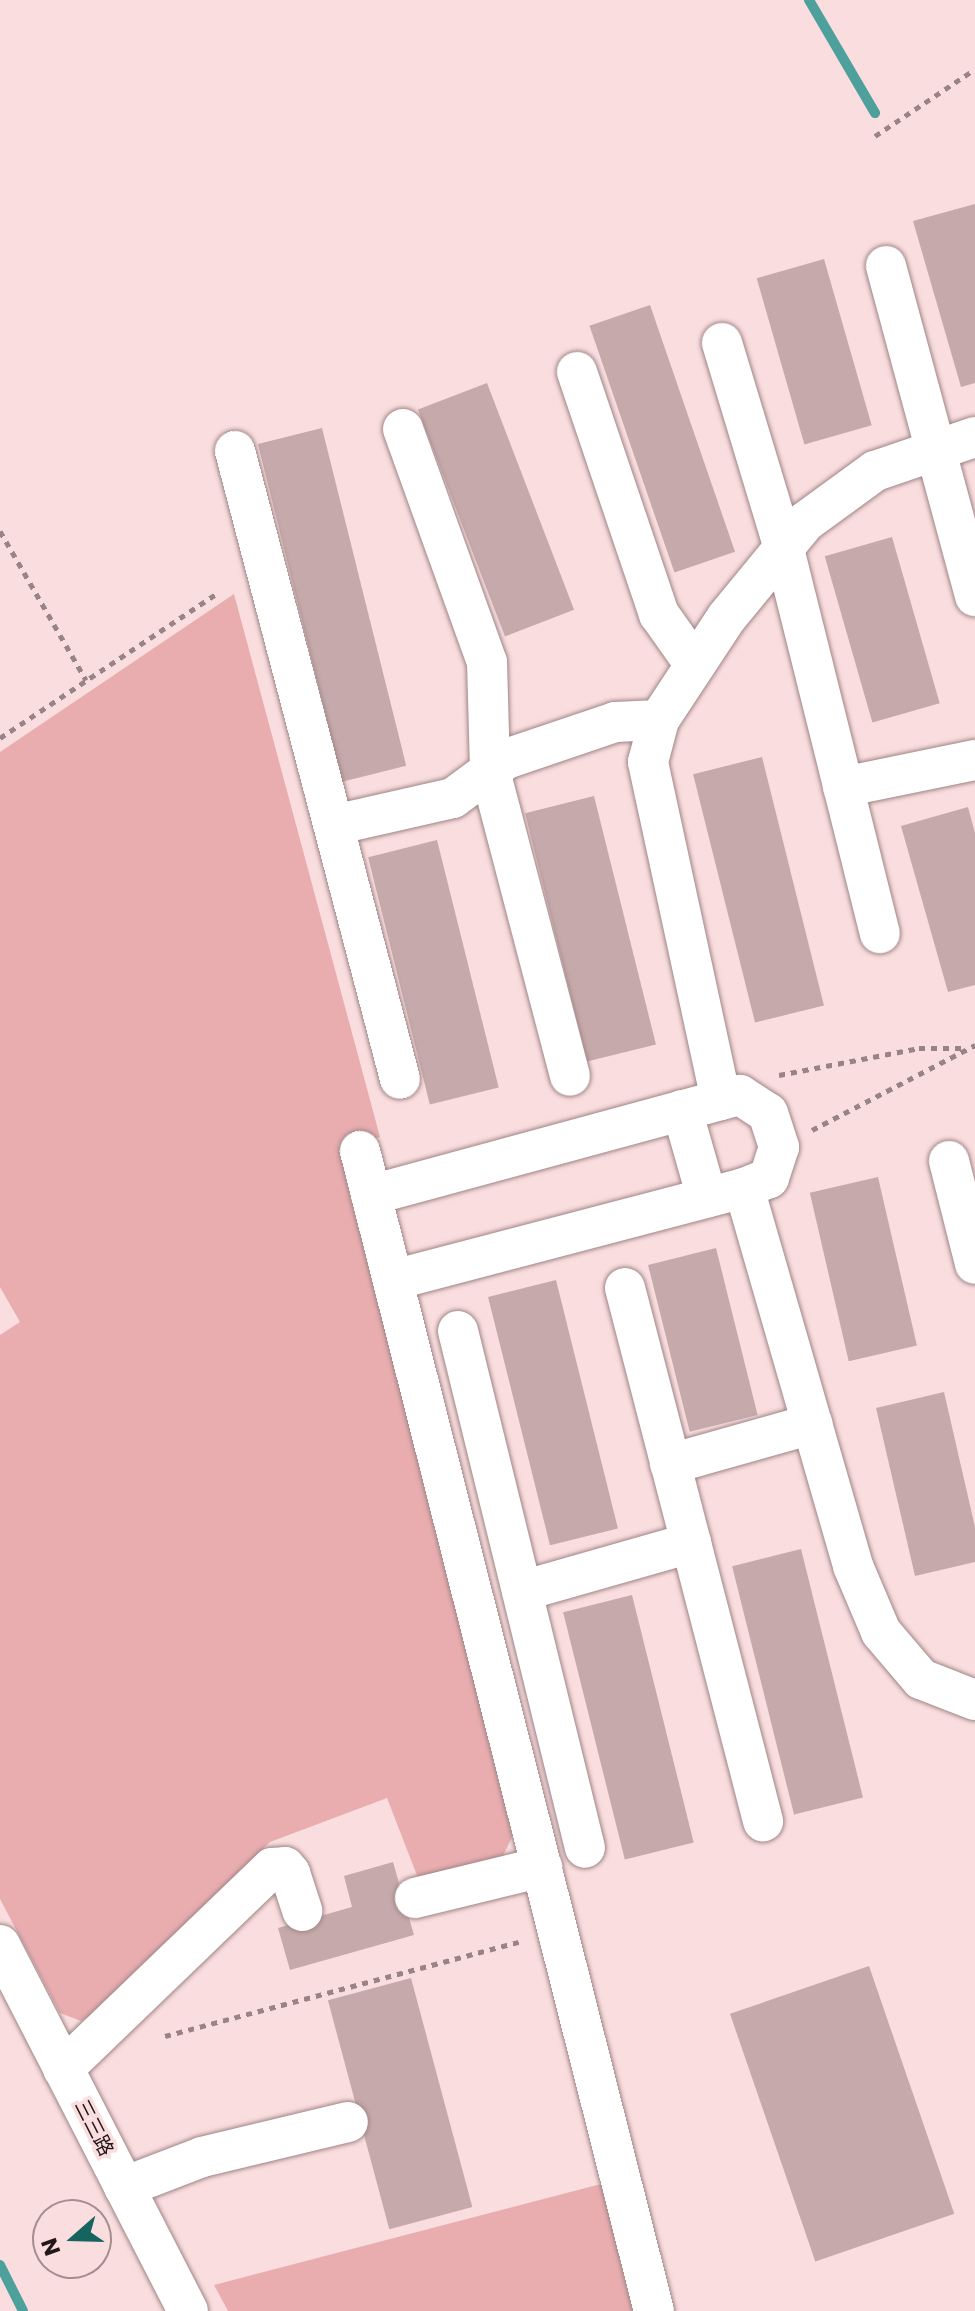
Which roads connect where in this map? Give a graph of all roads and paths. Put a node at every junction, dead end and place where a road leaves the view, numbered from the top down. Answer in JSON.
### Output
{"nodes":[{"id":1,"x":975,"y":69,"type":"edge"},
{"id":2,"x":875,"y":136,"type":"dead end"},
{"id":3,"x":886,"y":266,"type":"dead end"},
{"id":4,"x":722,"y":343,"type":"dead end"},
{"id":5,"x":577,"y":372,"type":"dead end"},
{"id":6,"x":403,"y":429,"type":"dead end"},
{"id":7,"x":975,"y":437,"type":"edge"},
{"id":8,"x":937,"y":450,"type":"junction"},
{"id":9,"x":235,"y":451,"type":"dead end"},
{"id":10,"x":0,"y":531,"type":"edge"},
{"id":11,"x":784,"y":549,"type":"junction"},
{"id":12,"x":219,"y":592,"type":"dead end"},
{"id":13,"x":975,"y":596,"type":"edge"},
{"id":14,"x":695,"y":665,"type":"junction"},
{"id":15,"x":86,"y":680,"type":"junction"},
{"id":16,"x":659,"y":720,"type":"junction"},
{"id":17,"x":0,"y":738,"type":"edge"},
{"id":18,"x":975,"y":760,"type":"edge"},
{"id":19,"x":490,"y":771,"type":"junction"},
{"id":20,"x":843,"y":787,"type":"junction"},
{"id":21,"x":334,"y":825,"type":"junction"},
{"id":22,"x":880,"y":933,"type":"dead end"},
{"id":23,"x":975,"y":1045,"type":"edge"},
{"id":24,"x":967,"y":1048,"type":"junction"},
{"id":25,"x":570,"y":1076,"type":"dead end"},
{"id":26,"x":400,"y":1079,"type":"dead end"},
{"id":27,"x":730,"y":1098,"type":"junction"},
{"id":28,"x":682,"y":1110,"type":"junction"},
{"id":29,"x":779,"y":1147,"type":"junction"},
{"id":30,"x":360,"y":1151,"type":"dead end"},
{"id":31,"x":949,"y":1161,"type":"dead end"},
{"id":32,"x":744,"y":1188,"type":"junction"},
{"id":33,"x":371,"y":1195,"type":"junction"},
{"id":34,"x":707,"y":1198,"type":"junction"},
{"id":35,"x":975,"y":1264,"type":"edge"},
{"id":36,"x":393,"y":1280,"type":"junction"},
{"id":37,"x":625,"y":1288,"type":"dead end"},
{"id":38,"x":458,"y":1331,"type":"dead end"},
{"id":39,"x":812,"y":1424,"type":"junction"},
{"id":40,"x":670,"y":1464,"type":"junction"},
{"id":41,"x":691,"y":1543,"type":"junction"},
{"id":42,"x":522,"y":1591,"type":"junction"},
{"id":43,"x":975,"y":1700,"type":"edge"},
{"id":44,"x":763,"y":1821,"type":"dead end"},
{"id":45,"x":585,"y":1848,"type":"dead end"},
{"id":46,"x":542,"y":1867,"type":"junction"},
{"id":47,"x":415,"y":1898,"type":"dead end"},
{"id":48,"x":302,"y":1911,"type":"dead end"},
{"id":49,"x":558,"y":1932,"type":"junction"},
{"id":50,"x":0,"y":1945,"type":"edge"},
{"id":51,"x":165,"y":2036,"type":"dead end"},
{"id":52,"x":63,"y":2069,"type":"junction"},
{"id":53,"x":348,"y":2122,"type":"dead end"},
{"id":54,"x":124,"y":2187,"type":"junction"},
{"id":55,"x":188,"y":2311,"type":"edge"},
{"id":56,"x":654,"y":2311,"type":"edge"}],
"edges":[{"from":1,"to":2,"type":"path"},
{"from":3,"to":8,"type":"street"},
{"from":4,"to":11,"type":"street"},
{"from":5,"to":14,"type":"street"},
{"from":6,"to":19,"type":"street"},
{"from":7,"to":8,"type":"street"},
{"from":8,"to":11,"type":"street"},
{"from":8,"to":13,"type":"street"},
{"from":9,"to":21,"type":"street"},
{"from":10,"to":15,"type":"path"},
{"from":11,"to":14,"type":"street"},
{"from":11,"to":20,"type":"street"},
{"from":12,"to":15,"type":"path"},
{"from":14,"to":16,"type":"street"},
{"from":15,"to":17,"type":"path"},
{"from":16,"to":19,"type":"street"},
{"from":16,"to":27,"type":"street"},
{"from":18,"to":20,"type":"street"},
{"from":19,"to":21,"type":"street"},
{"from":19,"to":25,"type":"street"},
{"from":20,"to":22,"type":"street"},
{"from":21,"to":26,"type":"street"},
{"from":23,"to":24,"type":"path"},
{"from":24,"to":27,"type":"path"},
{"from":24,"to":29,"type":"path"},
{"from":27,"to":28,"type":"street"},
{"from":27,"to":29,"type":"street"},
{"from":28,"to":33,"type":"street"},
{"from":28,"to":34,"type":"street"},
{"from":29,"to":32,"type":"street"},
{"from":30,"to":33,"type":"street"},
{"from":31,"to":35,"type":"street"},
{"from":32,"to":34,"type":"street"},
{"from":32,"to":39,"type":"street"},
{"from":33,"to":36,"type":"street"},
{"from":34,"to":36,"type":"street"},
{"from":36,"to":46,"type":"street"},
{"from":37,"to":40,"type":"street"},
{"from":38,"to":42,"type":"street"},
{"from":39,"to":40,"type":"street"},
{"from":39,"to":43,"type":"street"},
{"from":40,"to":41,"type":"street"},
{"from":41,"to":42,"type":"street"},
{"from":41,"to":44,"type":"street"},
{"from":42,"to":45,"type":"street"},
{"from":46,"to":47,"type":"street"},
{"from":46,"to":49,"type":"street"},
{"from":48,"to":52,"type":"street"},
{"from":49,"to":51,"type":"path"},
{"from":49,"to":56,"type":"street"},
{"from":50,"to":52,"type":"street","name":"三三路"},
{"from":52,"to":54,"type":"street","name":"三三路"},
{"from":53,"to":54,"type":"street"},
{"from":54,"to":55,"type":"street","name":"三三路"}]}
